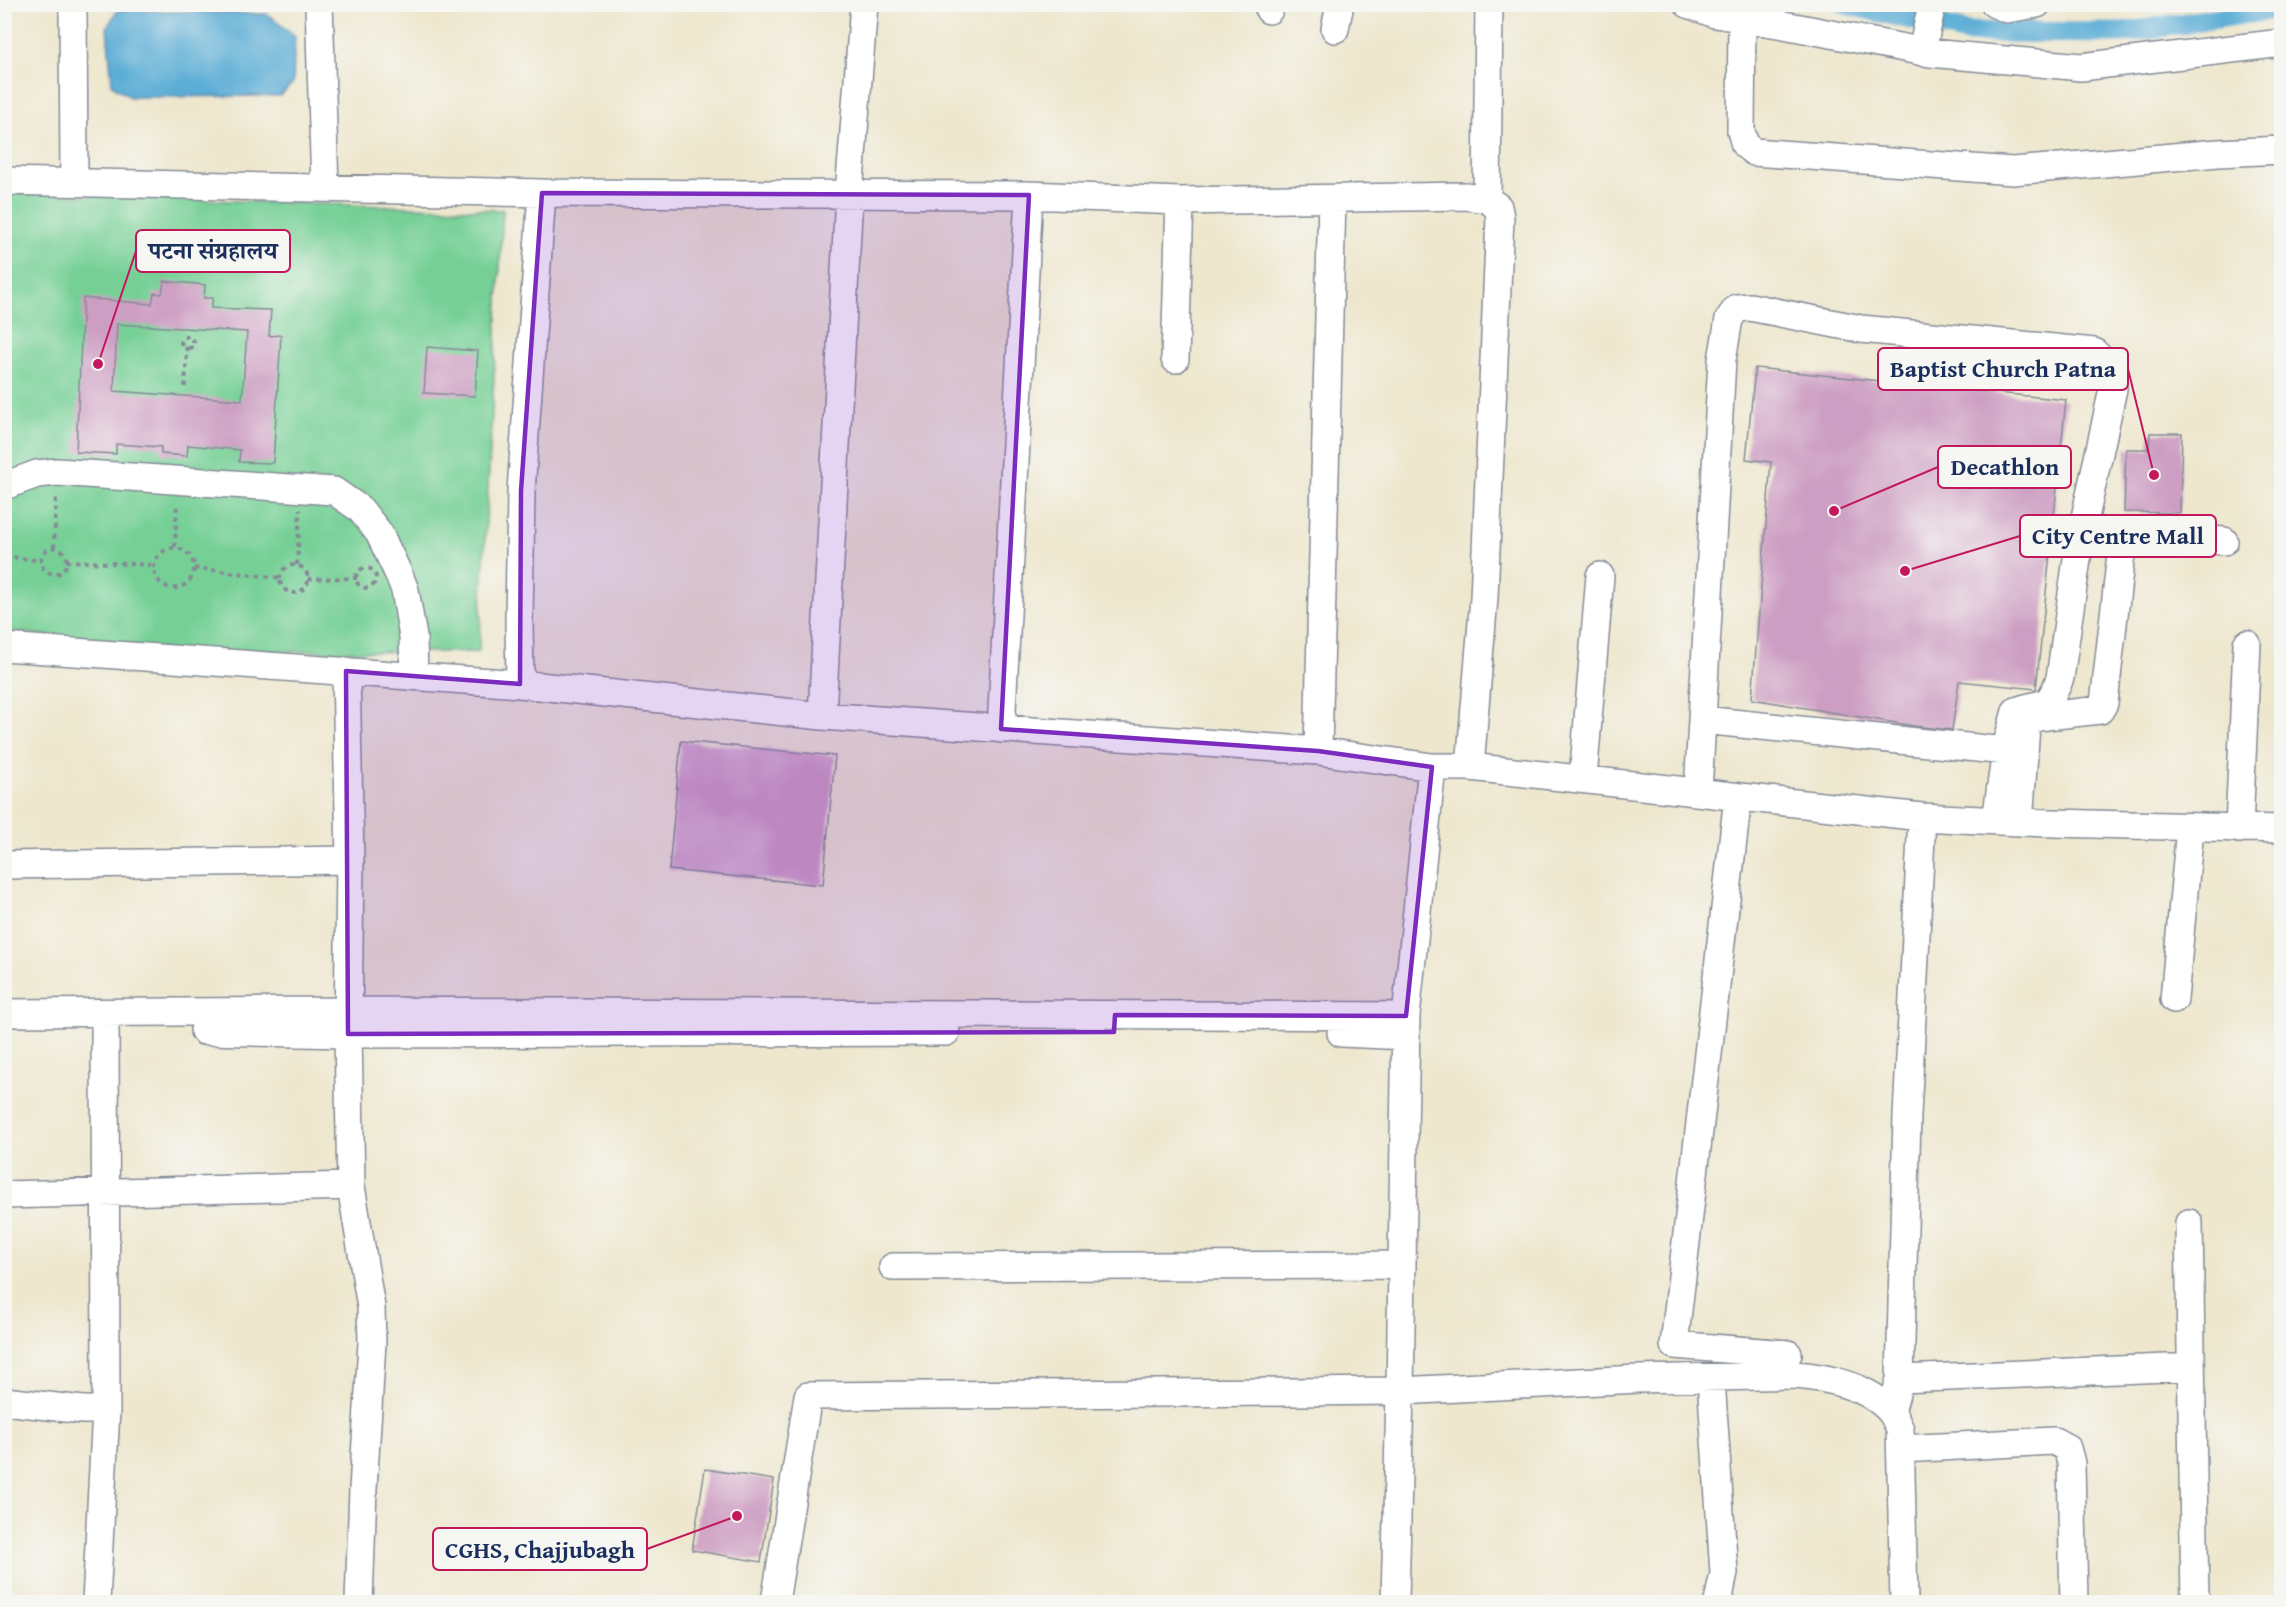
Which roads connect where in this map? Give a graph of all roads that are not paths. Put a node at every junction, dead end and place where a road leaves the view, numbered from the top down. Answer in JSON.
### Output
{"nodes":[{"id":1,"x":73,"y":4,"type":"edge"},
{"id":2,"x":319,"y":4,"type":"edge"},
{"id":3,"x":864,"y":4,"type":"edge"},
{"id":4,"x":1490,"y":4,"type":"edge"},
{"id":5,"x":1688,"y":4,"type":"edge"},
{"id":6,"x":1995,"y":4,"type":"edge"},
{"id":7,"x":2037,"y":4,"type":"edge"},
{"id":8,"x":1742,"y":18,"type":"junction"},
{"id":9,"x":1927,"y":29,"type":"edge"},
{"id":10,"x":2282,"y":42,"type":"edge"},
{"id":11,"x":2282,"y":150,"type":"edge"},
{"id":12,"x":4,"y":181,"type":"edge"},
{"id":13,"x":74,"y":182,"type":"junction"},
{"id":14,"x":325,"y":188,"type":"junction"},
{"id":15,"x":542,"y":193,"type":"junction"},
{"id":16,"x":849,"y":194,"type":"junction"},
{"id":17,"x":1029,"y":195,"type":"junction"},
{"id":18,"x":1332,"y":199,"type":"junction"},
{"id":19,"x":1488,"y":199,"type":"junction"},
{"id":20,"x":1180,"y":201,"type":"junction"},
{"id":21,"x":1175,"y":359,"type":"dead end"},
{"id":22,"x":4,"y":486,"type":"edge"},
{"id":23,"x":2224,"y":541,"type":"dead end"},
{"id":24,"x":1600,"y":576,"type":"dead end"},
{"id":25,"x":2247,"y":644,"type":"dead end"},
{"id":26,"x":4,"y":647,"type":"edge"},
{"id":27,"x":346,"y":671,"type":"junction"},
{"id":28,"x":414,"y":676,"type":"junction"},
{"id":29,"x":520,"y":684,"type":"junction"},
{"id":30,"x":822,"y":716,"type":"junction"},
{"id":31,"x":1702,"y":720,"type":"junction"},
{"id":32,"x":1002,"y":729,"type":"junction"},
{"id":33,"x":1318,"y":751,"type":"junction"},
{"id":34,"x":2006,"y":751,"type":"junction"},
{"id":35,"x":1432,"y":767,"type":"junction"},
{"id":36,"x":1470,"y":767,"type":"junction"},
{"id":37,"x":1583,"y":779,"type":"junction"},
{"id":38,"x":1698,"y":792,"type":"junction"},
{"id":39,"x":1738,"y":797,"type":"junction"},
{"id":40,"x":1922,"y":817,"type":"junction"},
{"id":41,"x":2008,"y":821,"type":"junction"},
{"id":42,"x":2190,"y":828,"type":"junction"},
{"id":43,"x":2239,"y":829,"type":"junction"},
{"id":44,"x":2282,"y":829,"type":"edge"},
{"id":45,"x":350,"y":860,"type":"junction"},
{"id":46,"x":4,"y":865,"type":"edge"},
{"id":47,"x":2174,"y":999,"type":"dead end"},
{"id":48,"x":4,"y":1013,"type":"edge"},
{"id":49,"x":97,"y":1022,"type":"junction"},
{"id":50,"x":348,"y":1023,"type":"junction"},
{"id":51,"x":1406,"y":1026,"type":"junction"},
{"id":52,"x":4,"y":1031,"type":"edge"},
{"id":53,"x":351,"y":1186,"type":"junction"},
{"id":54,"x":106,"y":1194,"type":"junction"},
{"id":55,"x":4,"y":1195,"type":"edge"},
{"id":56,"x":2189,"y":1223,"type":"dead end"},
{"id":57,"x":1402,"y":1265,"type":"junction"},
{"id":58,"x":893,"y":1267,"type":"dead end"},
{"id":59,"x":1788,"y":1354,"type":"dead end"},
{"id":60,"x":2191,"y":1367,"type":"junction"},
{"id":61,"x":1711,"y":1379,"type":"junction"},
{"id":62,"x":1900,"y":1379,"type":"junction"},
{"id":63,"x":1400,"y":1391,"type":"junction"},
{"id":64,"x":4,"y":1401,"type":"edge"},
{"id":65,"x":106,"y":1410,"type":"junction"},
{"id":66,"x":1891,"y":1412,"type":"junction"},
{"id":67,"x":1901,"y":1449,"type":"junction"},
{"id":68,"x":96,"y":1602,"type":"edge"},
{"id":69,"x":359,"y":1602,"type":"edge"},
{"id":70,"x":775,"y":1602,"type":"edge"},
{"id":71,"x":1395,"y":1602,"type":"edge"},
{"id":72,"x":1718,"y":1602,"type":"edge"},
{"id":73,"x":1904,"y":1602,"type":"edge"},
{"id":74,"x":2074,"y":1602,"type":"edge"},
{"id":75,"x":2195,"y":1602,"type":"edge"}],
"edges":[{"from":1,"to":13,"type":"street"},
{"from":2,"to":14,"type":"street"},
{"from":3,"to":16,"type":"street"},
{"from":4,"to":19,"type":"street"},
{"from":5,"to":8,"type":"street"},
{"from":6,"to":7,"type":"street"},
{"from":8,"to":9,"type":"street"},
{"from":8,"to":11,"type":"street"},
{"from":9,"to":10,"type":"street"},
{"from":12,"to":13,"type":"street"},
{"from":13,"to":14,"type":"street"},
{"from":14,"to":15,"type":"street"},
{"from":15,"to":16,"type":"street"},
{"from":15,"to":29,"type":"street"},
{"from":16,"to":17,"type":"street"},
{"from":16,"to":30,"type":"street"},
{"from":17,"to":20,"type":"street"},
{"from":17,"to":32,"type":"street"},
{"from":18,"to":19,"type":"street"},
{"from":18,"to":20,"type":"street"},
{"from":18,"to":33,"type":"street"},
{"from":19,"to":36,"type":"street"},
{"from":20,"to":21,"type":"street"},
{"from":22,"to":28,"type":"street"},
{"from":23,"to":41,"type":"street"},
{"from":24,"to":37,"type":"street"},
{"from":25,"to":43,"type":"street"},
{"from":26,"to":27,"type":"street"},
{"from":27,"to":28,"type":"street"},
{"from":27,"to":45,"type":"street"},
{"from":28,"to":29,"type":"street"},
{"from":29,"to":30,"type":"street"},
{"from":30,"to":32,"type":"street"},
{"from":31,"to":34,"type":"street"},
{"from":31,"to":34,"type":"street"},
{"from":31,"to":38,"type":"street"},
{"from":32,"to":33,"type":"street"},
{"from":33,"to":35,"type":"street"},
{"from":34,"to":41,"type":"street"},
{"from":35,"to":36,"type":"street"},
{"from":35,"to":51,"type":"street"},
{"from":36,"to":37,"type":"street"},
{"from":37,"to":38,"type":"street"},
{"from":38,"to":39,"type":"street"},
{"from":39,"to":40,"type":"street"},
{"from":39,"to":59,"type":"street"},
{"from":40,"to":41,"type":"street"},
{"from":40,"to":62,"type":"street"},
{"from":41,"to":42,"type":"street"},
{"from":42,"to":43,"type":"street"},
{"from":42,"to":47,"type":"street"},
{"from":43,"to":44,"type":"street"},
{"from":45,"to":46,"type":"street"},
{"from":45,"to":50,"type":"street"},
{"from":48,"to":49,"type":"street"},
{"from":49,"to":50,"type":"street"},
{"from":49,"to":52,"type":"street"},
{"from":49,"to":54,"type":"street"},
{"from":50,"to":51,"type":"street"},
{"from":50,"to":53,"type":"street"},
{"from":51,"to":57,"type":"street"},
{"from":53,"to":54,"type":"street"},
{"from":53,"to":69,"type":"street"},
{"from":54,"to":55,"type":"street"},
{"from":54,"to":65,"type":"street"},
{"from":56,"to":60,"type":"street"},
{"from":57,"to":58,"type":"street"},
{"from":57,"to":63,"type":"street"},
{"from":60,"to":62,"type":"street"},
{"from":60,"to":75,"type":"street"},
{"from":61,"to":63,"type":"street"},
{"from":61,"to":66,"type":"street"},
{"from":61,"to":72,"type":"street"},
{"from":62,"to":66,"type":"street"},
{"from":63,"to":70,"type":"street"},
{"from":63,"to":71,"type":"street"},
{"from":64,"to":65,"type":"street"},
{"from":65,"to":68,"type":"street"},
{"from":66,"to":67,"type":"street"},
{"from":67,"to":73,"type":"street"},
{"from":67,"to":74,"type":"street"}]}
